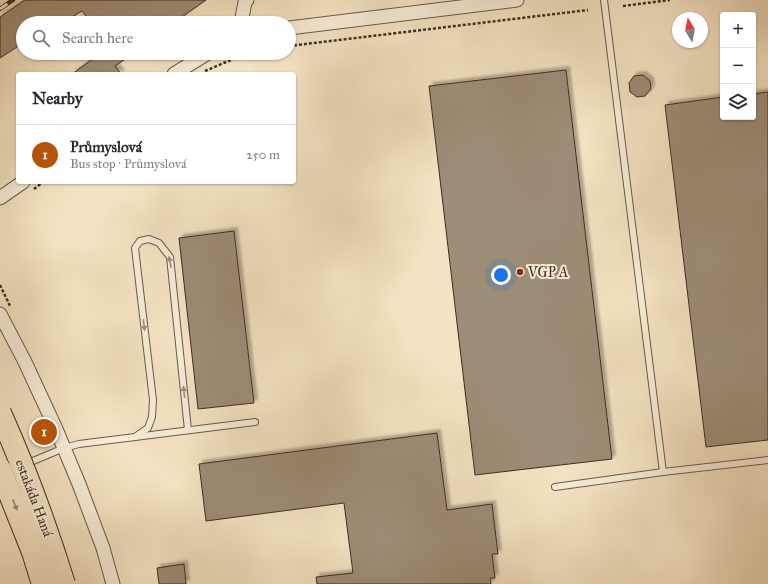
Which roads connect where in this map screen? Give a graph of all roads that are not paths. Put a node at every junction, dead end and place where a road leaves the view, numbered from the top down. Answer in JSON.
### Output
{"nodes":[{"id":1,"x":247,"y":0,"type":"edge"},
{"id":2,"x":517,"y":0,"type":"edge"},
{"id":3,"x":604,"y":0,"type":"edge"},
{"id":4,"x":243,"y":16,"type":"edge"},
{"id":5,"x":296,"y":27,"type":"edge"},
{"id":6,"x":197,"y":60,"type":"edge"},
{"id":7,"x":177,"y":72,"type":"edge"},
{"id":8,"x":20,"y":184,"type":"edge"},
{"id":9,"x":0,"y":198,"type":"edge"},
{"id":10,"x":0,"y":314,"type":"edge"},
{"id":11,"x":0,"y":413,"type":"edge"},
{"id":12,"x":255,"y":422,"type":"dead end"},
{"id":13,"x":188,"y":430,"type":"junction"},
{"id":14,"x":135,"y":437,"type":"junction"},
{"id":15,"x":64,"y":448,"type":"junction"},
{"id":16,"x":768,"y":460,"type":"edge"},
{"id":17,"x":33,"y":461,"type":"dead end"},
{"id":18,"x":0,"y":469,"type":"edge"},
{"id":19,"x":663,"y":472,"type":"junction"},
{"id":20,"x":555,"y":487,"type":"dead end"},
{"id":21,"x":43,"y":584,"type":"edge"},
{"id":22,"x":64,"y":584,"type":"edge"},
{"id":23,"x":113,"y":584,"type":"edge"}],
"edges":[{"from":1,"to":4,"type":"street"},
{"from":2,"to":5,"type":"street"},
{"from":3,"to":19,"type":"lane"},
{"from":6,"to":7,"type":"street"},
{"from":8,"to":9,"type":"street"},
{"from":10,"to":15,"type":"street"},
{"from":11,"to":22,"type":"highway","name":"estakáda Haná","bridge":true},
{"from":12,"to":13,"type":"lane"},
{"from":13,"to":14,"type":"lane"},
{"from":13,"to":14,"type":"lane","one_way":true},
{"from":14,"to":15,"type":"lane"},
{"from":15,"to":17,"type":"lane"},
{"from":15,"to":23,"type":"street"},
{"from":16,"to":19,"type":"lane"},
{"from":18,"to":21,"type":"highway","name":"estakáda Haná","one_way":true,"bridge":true},
{"from":19,"to":20,"type":"lane"}]}
